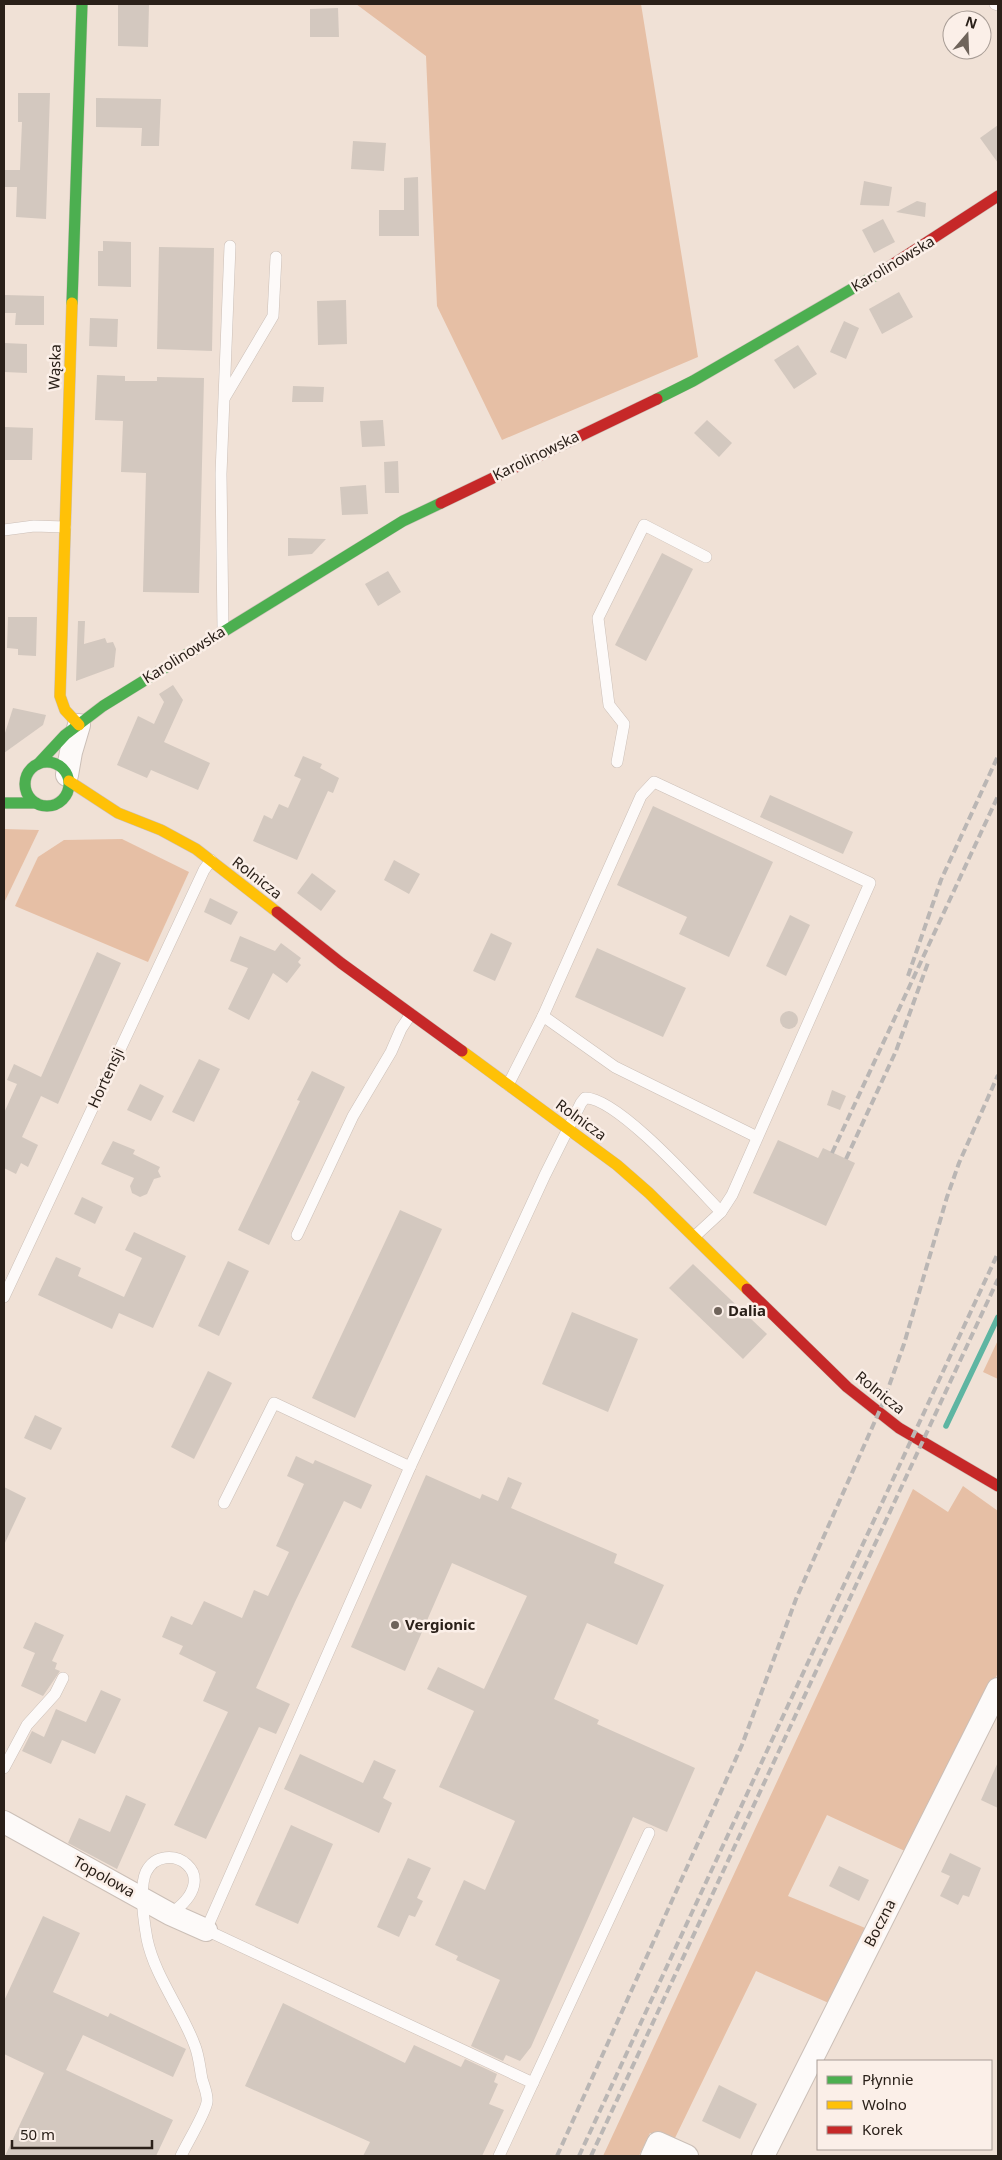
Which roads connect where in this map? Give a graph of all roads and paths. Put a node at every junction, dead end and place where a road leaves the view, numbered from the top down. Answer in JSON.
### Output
{"nodes":[{"id":1,"x":82,"y":4,"type":"edge"},
{"id":2,"x":998,"y":196,"type":"edge"},
{"id":3,"x":230,"y":246,"type":"dead end"},
{"id":4,"x":276,"y":257,"type":"dead end"},
{"id":5,"x":224,"y":398,"type":"junction"},
{"id":6,"x":65,"y":527,"type":"junction"},
{"id":7,"x":4,"y":530,"type":"edge"},
{"id":8,"x":706,"y":557,"type":"dead end"},
{"id":9,"x":223,"y":631,"type":"junction"},
{"id":10,"x":79,"y":725,"type":"junction"},
{"id":11,"x":617,"y":762,"type":"dead end"},
{"id":12,"x":38,"y":764,"type":"junction"},
{"id":13,"x":28,"y":773,"type":"junction"},
{"id":14,"x":68,"y":778,"type":"junction"},
{"id":15,"x":13,"y":784,"type":"dead end"},
{"id":16,"x":36,"y":803,"type":"junction"},
{"id":17,"x":4,"y":804,"type":"edge"},
{"id":18,"x":56,"y":804,"type":"junction"},
{"id":19,"x":71,"y":805,"type":"dead end"},
{"id":20,"x":88,"y":807,"type":"dead end"},
{"id":21,"x":118,"y":813,"type":"junction"},
{"id":22,"x":211,"y":860,"type":"junction"},
{"id":23,"x":411,"y":1014,"type":"junction"},
{"id":24,"x":543,"y":1016,"type":"junction"},
{"id":25,"x":508,"y":1085,"type":"junction"},
{"id":26,"x":567,"y":1129,"type":"junction"},
{"id":27,"x":757,"y":1137,"type":"junction"},
{"id":28,"x":721,"y":1212,"type":"junction"},
{"id":29,"x":297,"y":1235,"type":"dead end"},
{"id":30,"x":694,"y":1237,"type":"junction"},
{"id":31,"x":4,"y":1297,"type":"edge"},
{"id":32,"x":410,"y":1467,"type":"junction"},
{"id":33,"x":998,"y":1486,"type":"edge"},
{"id":34,"x":224,"y":1503,"type":"dead end"},
{"id":35,"x":63,"y":1678,"type":"dead end"},
{"id":36,"x":998,"y":1689,"type":"edge"},
{"id":37,"x":4,"y":1768,"type":"edge"},
{"id":38,"x":4,"y":1822,"type":"edge"},
{"id":39,"x":649,"y":1833,"type":"dead end"},
{"id":40,"x":144,"y":1900,"type":"junction"},
{"id":41,"x":170,"y":1914,"type":"junction"},
{"id":42,"x":206,"y":1930,"type":"junction"},
{"id":43,"x":533,"y":2083,"type":"junction"},
{"id":44,"x":655,"y":2150,"type":"edge"},
{"id":45,"x":181,"y":2156,"type":"edge"},
{"id":46,"x":499,"y":2156,"type":"edge"},
{"id":47,"x":687,"y":2156,"type":"edge"},
{"id":48,"x":763,"y":2156,"type":"edge"}],
"edges":[{"from":1,"to":6,"type":"street","name":"Wąska"},
{"from":2,"to":9,"type":"street","name":"Karolinowska"},
{"from":3,"to":5,"type":"lane"},
{"from":4,"to":5,"type":"lane"},
{"from":5,"to":9,"type":"lane"},
{"from":6,"to":7,"type":"lane"},
{"from":6,"to":10,"type":"street","name":"Wąska"},
{"from":8,"to":11,"type":"lane"},
{"from":9,"to":10,"type":"street","name":"Karolinowska"},
{"from":10,"to":12,"type":"street","name":"Karolinowska"},
{"from":10,"to":14,"type":"street"},
{"from":12,"to":13,"type":"street"},
{"from":12,"to":14,"type":"street"},
{"from":13,"to":15,"type":"street"},
{"from":13,"to":16,"type":"street"},
{"from":14,"to":18,"type":"street"},
{"from":14,"to":21,"type":"street","name":"Rolnicza"},
{"from":16,"to":17,"type":"street"},
{"from":16,"to":18,"type":"street"},
{"from":18,"to":19,"type":"street"},
{"from":20,"to":21,"type":"street","name":"Rolnicza"},
{"from":21,"to":22,"type":"street","name":"Rolnicza"},
{"from":22,"to":23,"type":"street","name":"Rolnicza"},
{"from":22,"to":31,"type":"lane","name":"Hortensji"},
{"from":23,"to":25,"type":"street","name":"Rolnicza"},
{"from":23,"to":29,"type":"lane"},
{"from":24,"to":25,"type":"lane"},
{"from":24,"to":27,"type":"lane"},
{"from":24,"to":27,"type":"lane"},
{"from":25,"to":26,"type":"street","name":"Rolnicza"},
{"from":26,"to":28,"type":"lane"},
{"from":26,"to":30,"type":"street","name":"Rolnicza"},
{"from":26,"to":32,"type":"lane"},
{"from":27,"to":28,"type":"lane"},
{"from":28,"to":30,"type":"lane"},
{"from":30,"to":33,"type":"street","name":"Rolnicza"},
{"from":32,"to":34,"type":"lane"},
{"from":32,"to":42,"type":"lane"},
{"from":35,"to":37,"type":"lane"},
{"from":36,"to":48,"type":"street","name":"Boczna"},
{"from":38,"to":40,"type":"street","name":"Topolowa"},
{"from":39,"to":43,"type":"lane"},
{"from":40,"to":41,"type":"street","name":"Topolowa"},
{"from":40,"to":41,"type":"lane"},
{"from":40,"to":45,"type":"lane"},
{"from":41,"to":42,"type":"street","name":"Topolowa"},
{"from":42,"to":43,"type":"lane"},
{"from":43,"to":46,"type":"lane"},
{"from":44,"to":47,"type":"street"}]}
